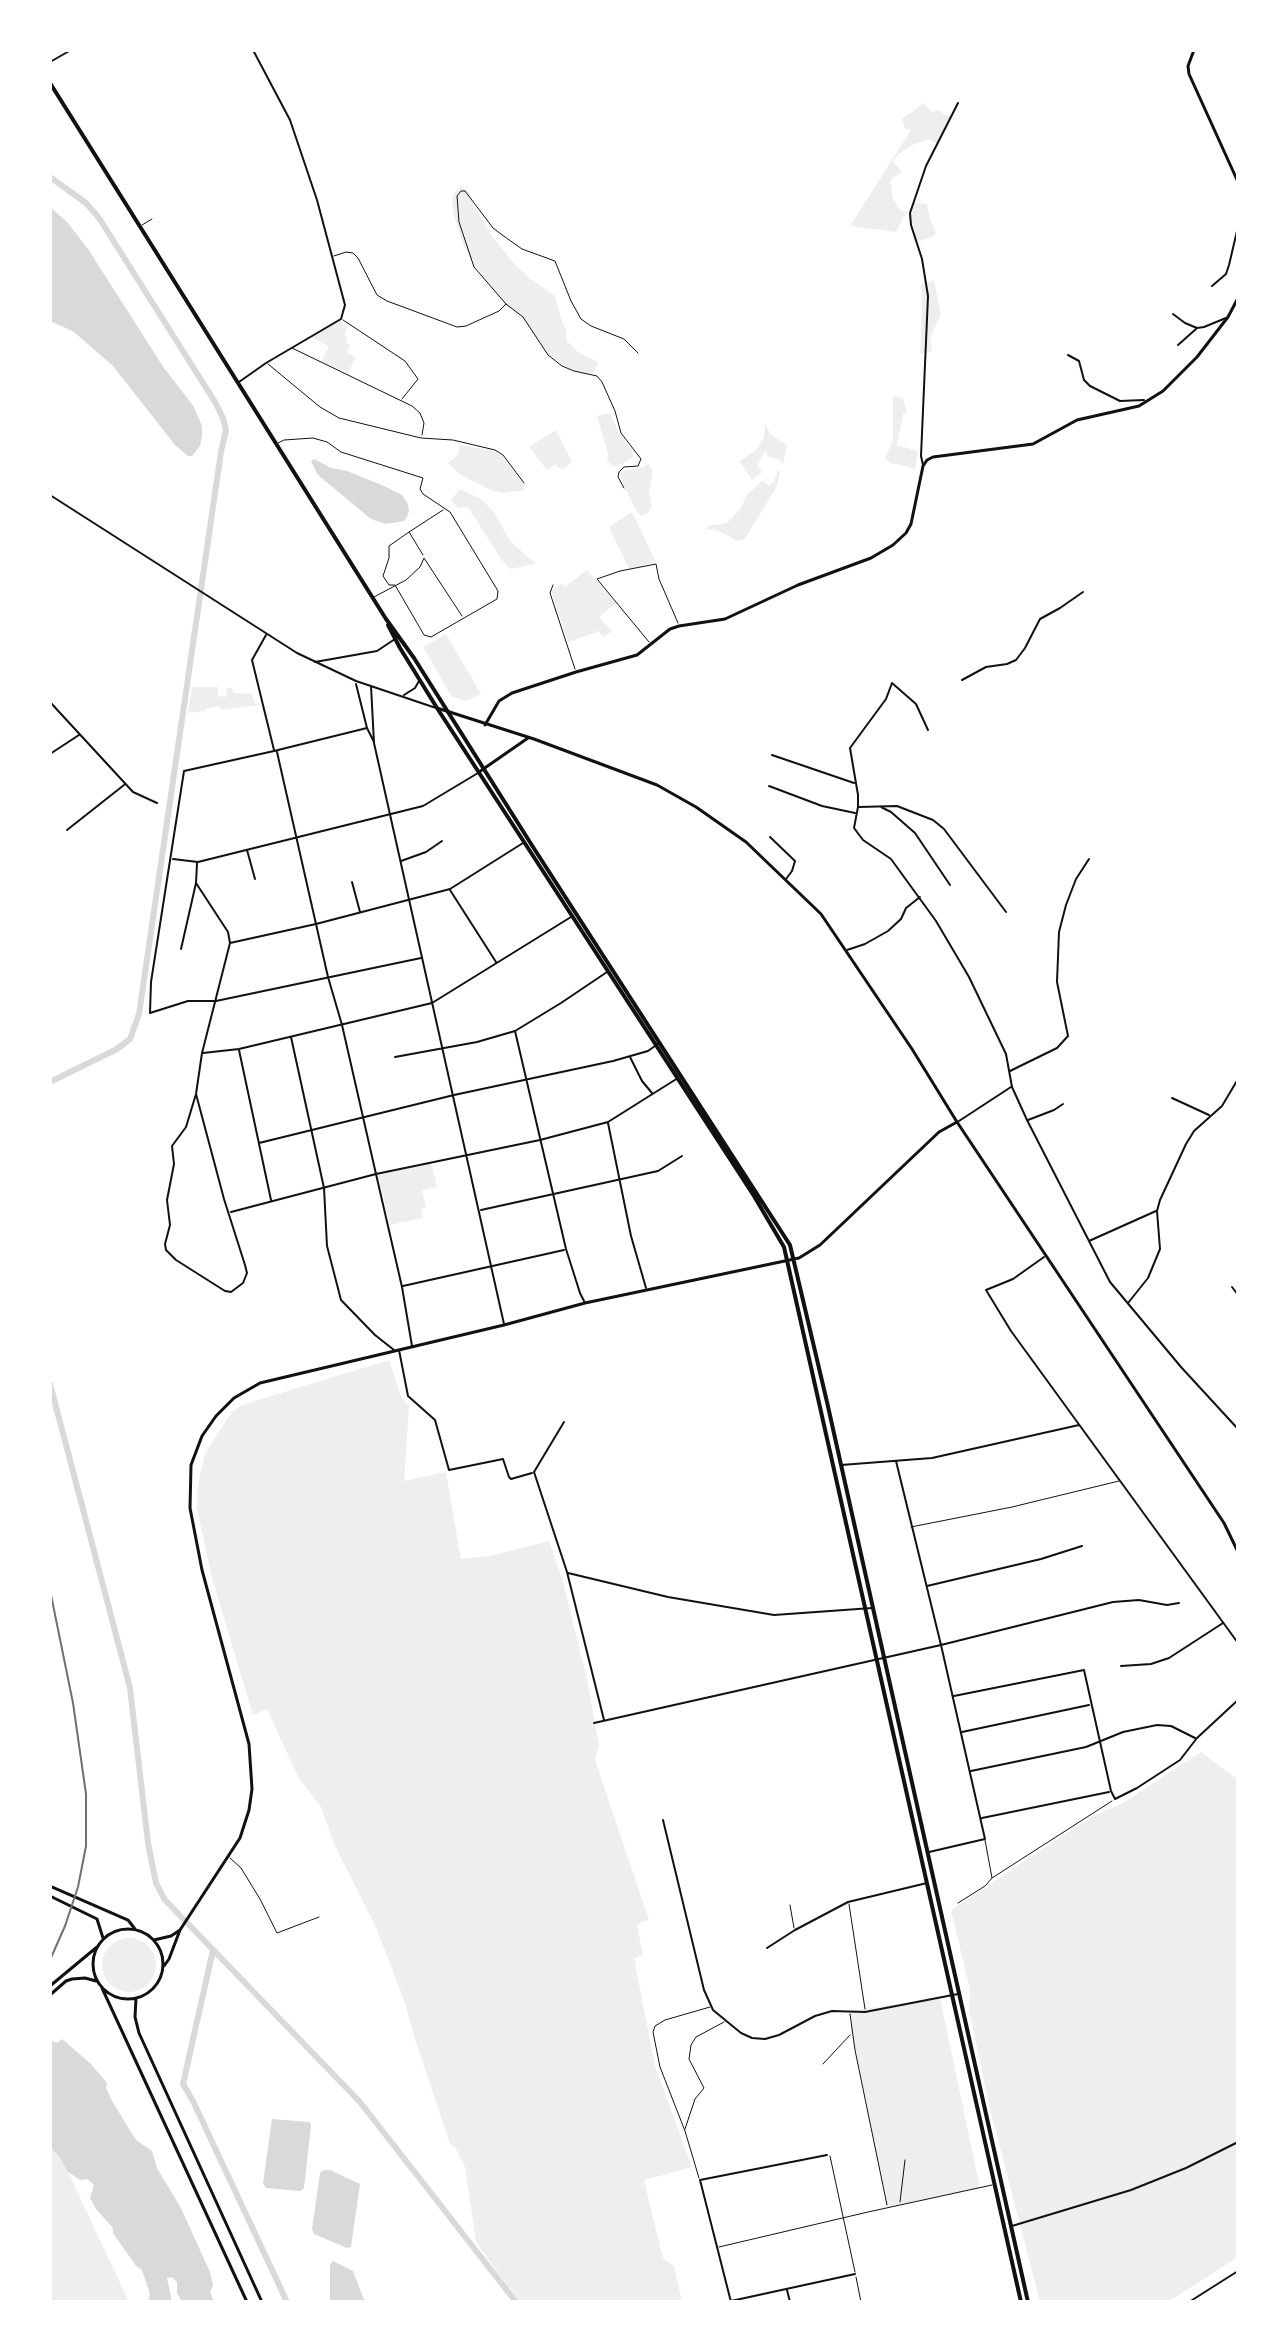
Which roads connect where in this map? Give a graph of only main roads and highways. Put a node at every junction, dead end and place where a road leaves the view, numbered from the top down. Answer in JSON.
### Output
{"nodes":[{"id":1,"x":1194,"y":50,"type":"edge"},
{"id":2,"x":50,"y":83,"type":"edge"},
{"id":3,"x":1238,"y":182,"type":"edge"},
{"id":4,"x":1238,"y":298,"type":"edge"},
{"id":5,"x":397,"y":638,"type":"junction"},
{"id":6,"x":437,"y":708,"type":"junction"},
{"id":7,"x":447,"y":711,"type":"junction"},
{"id":8,"x":485,"y":725,"type":"junction"},
{"id":9,"x":528,"y":738,"type":"junction"},
{"id":10,"x":481,"y":771,"type":"junction"},
{"id":11,"x":557,"y":889,"type":"junction"},
{"id":12,"x":679,"y":1078,"type":"junction"},
{"id":13,"x":957,"y":1122,"type":"junction"},
{"id":14,"x":795,"y":1259,"type":"junction"},
{"id":15,"x":788,"y":1261,"type":"junction"},
{"id":16,"x":1238,"y":1552,"type":"edge"},
{"id":17,"x":50,"y":1886,"type":"edge"},
{"id":18,"x":50,"y":1896,"type":"edge"},
{"id":19,"x":135,"y":1929,"type":"junction"},
{"id":20,"x":180,"y":1930,"type":"junction"},
{"id":21,"x":103,"y":1939,"type":"junction"},
{"id":22,"x":154,"y":1940,"type":"junction"},
{"id":23,"x":97,"y":1947,"type":"junction"},
{"id":24,"x":164,"y":1966,"type":"junction"},
{"id":25,"x":98,"y":1982,"type":"junction"},
{"id":26,"x":50,"y":1986,"type":"edge"},
{"id":27,"x":102,"y":1988,"type":"junction"},
{"id":28,"x":50,"y":1995,"type":"edge"},
{"id":29,"x":136,"y":1998,"type":"junction"},
{"id":30,"x":247,"y":2302,"type":"edge"},
{"id":31,"x":262,"y":2302,"type":"edge"},
{"id":32,"x":1021,"y":2302,"type":"edge"},
{"id":33,"x":1028,"y":2302,"type":"edge"}],
"edges":[{"from":1,"to":3,"type":"main road"},
{"from":2,"to":5,"type":"highway"},
{"from":4,"to":8,"type":"main road"},
{"from":5,"to":6,"type":"highway"},
{"from":5,"to":7,"type":"highway"},
{"from":6,"to":7,"type":"main road"},
{"from":6,"to":10,"type":"highway"},
{"from":7,"to":8,"type":"main road"},
{"from":7,"to":10,"type":"highway"},
{"from":8,"to":9,"type":"main road"},
{"from":9,"to":10,"type":"main road"},
{"from":9,"to":13,"type":"main road"},
{"from":10,"to":11,"type":"highway"},
{"from":10,"to":11,"type":"highway"},
{"from":11,"to":12,"type":"highway"},
{"from":12,"to":14,"type":"highway"},
{"from":12,"to":15,"type":"highway"},
{"from":13,"to":14,"type":"main road"},
{"from":13,"to":16,"type":"main road"},
{"from":14,"to":15,"type":"main road"},
{"from":14,"to":33,"type":"highway"},
{"from":15,"to":20,"type":"main road"},
{"from":15,"to":32,"type":"highway"},
{"from":17,"to":19,"type":"main road"},
{"from":18,"to":21,"type":"main road"},
{"from":19,"to":21,"type":"main road"},
{"from":19,"to":22,"type":"main road"},
{"from":20,"to":22,"type":"main road"},
{"from":20,"to":24,"type":"main road"},
{"from":21,"to":23,"type":"main road"},
{"from":22,"to":24,"type":"main road"},
{"from":23,"to":25,"type":"main road"},
{"from":23,"to":26,"type":"main road"},
{"from":24,"to":29,"type":"main road"},
{"from":25,"to":27,"type":"main road"},
{"from":25,"to":28,"type":"main road"},
{"from":27,"to":29,"type":"main road"},
{"from":27,"to":30,"type":"main road"},
{"from":29,"to":31,"type":"main road"}]}
